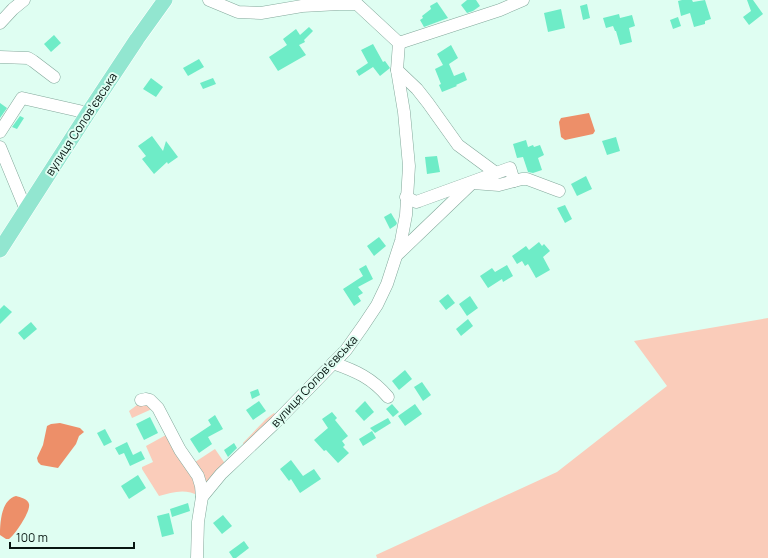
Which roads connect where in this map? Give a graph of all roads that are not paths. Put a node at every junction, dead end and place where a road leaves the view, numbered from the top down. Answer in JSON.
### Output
{"nodes":[{"id":1,"x":24,"y":0,"type":"edge"},
{"id":2,"x":165,"y":0,"type":"edge"},
{"id":3,"x":209,"y":0,"type":"edge"},
{"id":4,"x":523,"y":0,"type":"edge"},
{"id":5,"x":0,"y":23,"type":"edge"},
{"id":6,"x":398,"y":43,"type":"junction"},
{"id":7,"x":0,"y":57,"type":"edge"},
{"id":8,"x":397,"y":70,"type":"junction"},
{"id":9,"x":54,"y":77,"type":"dead end"},
{"id":10,"x":88,"y":113,"type":"junction"},
{"id":11,"x":0,"y":132,"type":"edge"},
{"id":12,"x":0,"y":148,"type":"edge"},
{"id":13,"x":496,"y":173,"type":"junction"},
{"id":14,"x":514,"y":181,"type":"junction"},
{"id":15,"x":470,"y":183,"type":"junction"},
{"id":16,"x":559,"y":191,"type":"dead end"},
{"id":17,"x":406,"y":197,"type":"junction"},
{"id":18,"x":26,"y":210,"type":"junction"},
{"id":19,"x":0,"y":250,"type":"edge"},
{"id":20,"x":397,"y":255,"type":"junction"},
{"id":21,"x":334,"y":364,"type":"junction"},
{"id":22,"x":388,"y":397,"type":"dead end"},
{"id":23,"x":141,"y":400,"type":"dead end"},
{"id":24,"x":202,"y":497,"type":"junction"},
{"id":25,"x":197,"y":558,"type":"edge"}],
"edges":[{"from":1,"to":5,"type":"street"},
{"from":2,"to":10,"type":"main road","name":"вулиця Соловʼєвська"},
{"from":3,"to":6,"type":"street"},
{"from":4,"to":6,"type":"street"},
{"from":6,"to":8,"type":"street","name":"вулиця Соловʼєвська"},
{"from":7,"to":9,"type":"street"},
{"from":8,"to":13,"type":"street"},
{"from":8,"to":17,"type":"street","name":"вулиця Соловʼєвська"},
{"from":10,"to":11,"type":"street"},
{"from":10,"to":18,"type":"main road","name":"вулиця Соловʼєвська"},
{"from":12,"to":18,"type":"street"},
{"from":13,"to":14,"type":"street"},
{"from":13,"to":15,"type":"street"},
{"from":14,"to":15,"type":"street"},
{"from":14,"to":16,"type":"street"},
{"from":15,"to":17,"type":"street"},
{"from":15,"to":20,"type":"street"},
{"from":17,"to":20,"type":"street","name":"вулиця Соловʼєвська"},
{"from":18,"to":19,"type":"main road","name":"вулиця Соловʼєвська"},
{"from":20,"to":21,"type":"street","name":"вулиця Соловʼєвська"},
{"from":21,"to":22,"type":"street"},
{"from":21,"to":24,"type":"street","name":"вулиця Соловʼєвська"},
{"from":23,"to":24,"type":"street"},
{"from":24,"to":25,"type":"street"}]}
